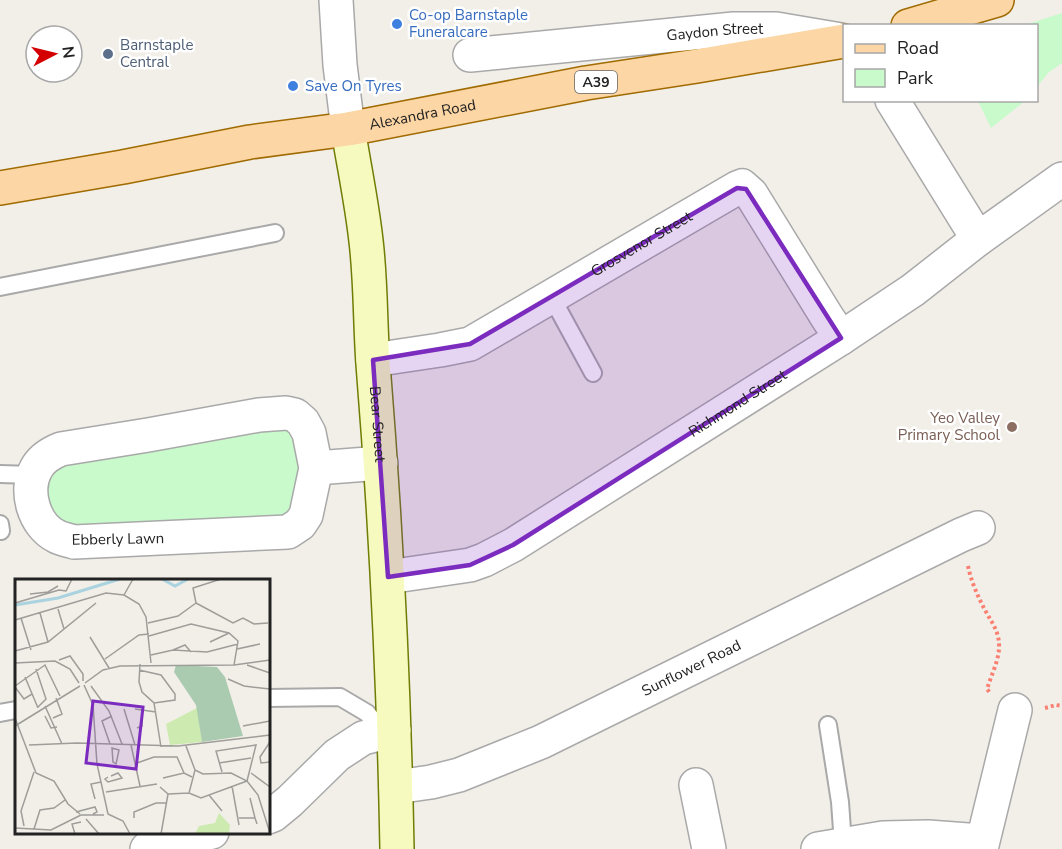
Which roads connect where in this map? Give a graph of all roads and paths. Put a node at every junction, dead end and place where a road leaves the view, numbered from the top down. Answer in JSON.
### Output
{"nodes":[{"id":1,"x":336,"y":0,"type":"edge"},
{"id":2,"x":986,"y":2,"type":"edge"},
{"id":3,"x":914,"y":24,"type":"edge"},
{"id":4,"x":843,"y":41,"type":"edge"},
{"id":5,"x":843,"y":41,"type":"edge"},
{"id":6,"x":585,"y":43,"type":"junction"},
{"id":7,"x":470,"y":56,"type":"dead end"},
{"id":8,"x":586,"y":83,"type":"junction"},
{"id":9,"x":893,"y":102,"type":"edge"},
{"id":10,"x":348,"y":129,"type":"junction"},
{"id":11,"x":1062,"y":179,"type":"edge"},
{"id":12,"x":0,"y":188,"type":"edge"},
{"id":13,"x":275,"y":233,"type":"dead end"},
{"id":14,"x":978,"y":239,"type":"junction"},
{"id":15,"x":0,"y":287,"type":"edge"},
{"id":16,"x":550,"y":296,"type":"junction"},
{"id":17,"x":842,"y":338,"type":"junction"},
{"id":18,"x":373,"y":360,"type":"junction"},
{"id":19,"x":593,"y":373,"type":"dead end"},
{"id":20,"x":381,"y":463,"type":"junction"},
{"id":21,"x":316,"y":468,"type":"junction"},
{"id":22,"x":0,"y":474,"type":"edge"},
{"id":23,"x":33,"y":475,"type":"junction"},
{"id":24,"x":970,"y":531,"type":"joint"},
{"id":25,"x":388,"y":577,"type":"junction"},
{"id":26,"x":270,"y":698,"type":"edge"},
{"id":27,"x":1028,"y":707,"type":"edge"},
{"id":28,"x":15,"y":710,"type":"edge"},
{"id":29,"x":0,"y":712,"type":"edge"},
{"id":30,"x":828,"y":725,"type":"dead end"},
{"id":31,"x":389,"y":731,"type":"junction"},
{"id":32,"x":696,"y":785,"type":"dead end"},
{"id":33,"x":396,"y":787,"type":"junction"},
{"id":34,"x":270,"y":816,"type":"edge"},
{"id":35,"x":204,"y":834,"type":"edge"},
{"id":36,"x":981,"y":845,"type":"edge"},
{"id":37,"x":831,"y":846,"type":"edge"},
{"id":38,"x":147,"y":849,"type":"edge"},
{"id":39,"x":397,"y":849,"type":"edge"},
{"id":40,"x":710,"y":849,"type":"edge"}],
"edges":[{"from":1,"to":10,"type":"street","name":"Bear Street"},
{"from":2,"to":3,"type":"main road"},
{"from":4,"to":6,"type":"street","name":"Gaydon Street"},
{"from":5,"to":8,"type":"main road","name":"Alexandra Road","number":"A39"},
{"from":6,"to":7,"type":"street","name":"Gaydon Street"},
{"from":6,"to":8,"type":"street"},
{"from":8,"to":10,"type":"main road","name":"Alexandra Road","number":"A39"},
{"from":9,"to":14,"type":"street"},
{"from":10,"to":12,"type":"main road","name":"Alexandra Road","number":"A39"},
{"from":10,"to":18,"type":"street","name":"Bear Street"},
{"from":11,"to":14,"type":"street","name":"Richmond Street"},
{"from":13,"to":15,"type":"lane"},
{"from":14,"to":17,"type":"street","name":"Richmond Street"},
{"from":16,"to":17,"type":"street","name":"Grosvenor Street"},
{"from":16,"to":18,"type":"street","name":"Grosvenor Street"},
{"from":16,"to":19,"type":"lane"},
{"from":17,"to":25,"type":"street","name":"Richmond Street"},
{"from":18,"to":20,"type":"street","name":"Bear Street"},
{"from":20,"to":21,"type":"street"},
{"from":20,"to":25,"type":"street","name":"Bear Street"},
{"from":21,"to":23,"type":"street","name":"Ebberly Lawn"},
{"from":21,"to":23,"type":"street","name":"Ebberly Lawn"},
{"from":22,"to":23,"type":"lane"},
{"from":24,"to":27,"type":"path"},
{"from":24,"to":33,"type":"street","name":"Sunflower Road"},
{"from":25,"to":31,"type":"street","name":"Bear Street"},
{"from":26,"to":31,"type":"lane"},
{"from":27,"to":36,"type":"street"},
{"from":28,"to":29,"type":"lane"},
{"from":30,"to":37,"type":"lane"},
{"from":31,"to":33,"type":"street","name":"Bear Street"},
{"from":31,"to":34,"type":"street"},
{"from":32,"to":40,"type":"street"},
{"from":33,"to":39,"type":"street","name":"Bear Street"},
{"from":35,"to":38,"type":"street"},
{"from":36,"to":37,"type":"street"}]}
